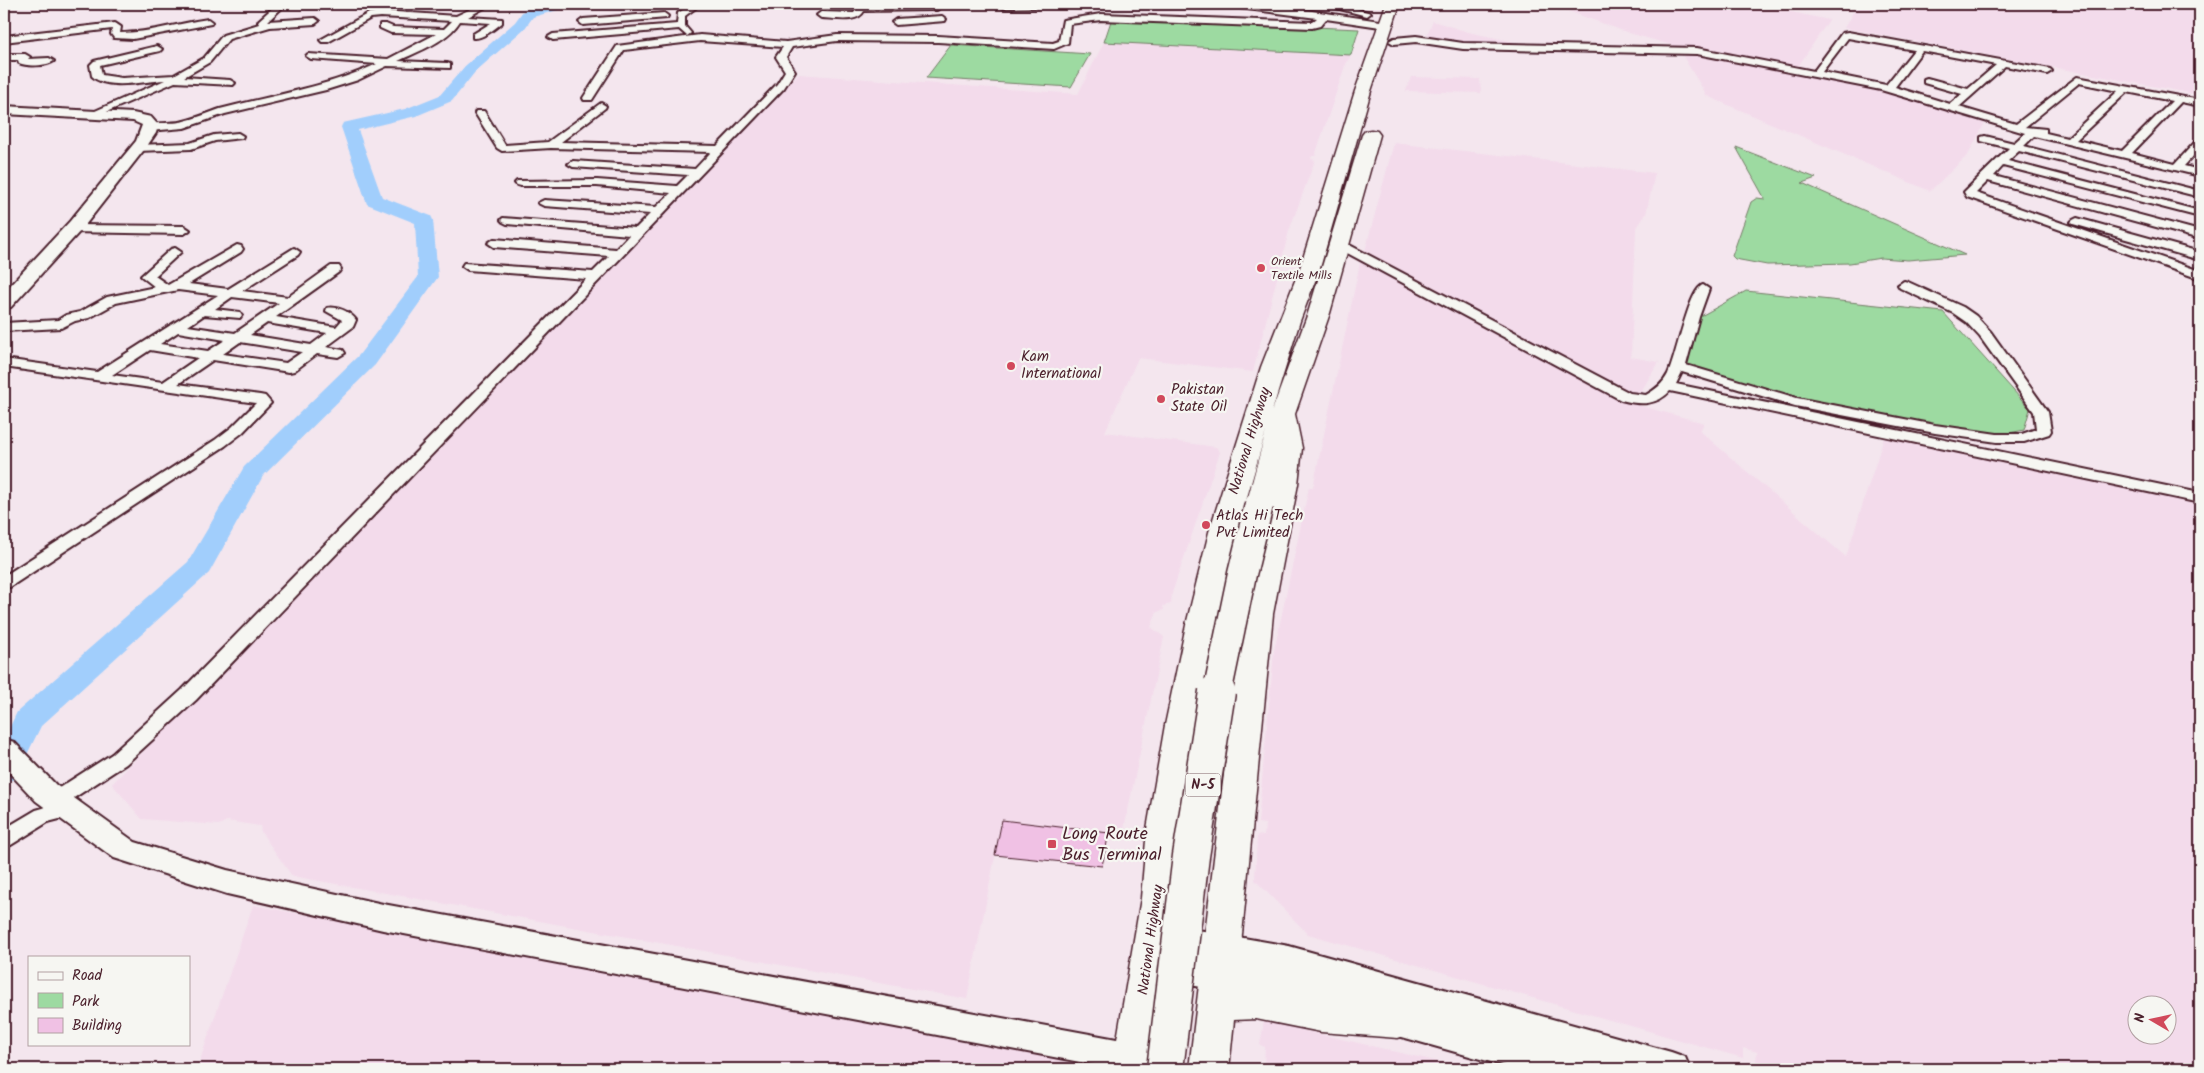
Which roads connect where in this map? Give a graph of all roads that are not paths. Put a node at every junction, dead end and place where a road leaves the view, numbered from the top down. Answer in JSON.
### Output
{"nodes":[{"id":1,"x":487,"y":4,"type":"edge"},
{"id":2,"x":645,"y":4,"type":"edge"},
{"id":3,"x":657,"y":4,"type":"edge"},
{"id":4,"x":697,"y":4,"type":"edge"},
{"id":5,"x":1046,"y":4,"type":"edge"},
{"id":6,"x":1232,"y":4,"type":"edge"},
{"id":7,"x":1331,"y":4,"type":"edge"},
{"id":8,"x":282,"y":5,"type":"edge"},
{"id":9,"x":1004,"y":5,"type":"dead end"},
{"id":10,"x":859,"y":6,"type":"edge"},
{"id":11,"x":938,"y":6,"type":"edge"},
{"id":12,"x":681,"y":15,"type":"junction"},
{"id":13,"x":821,"y":15,"type":"dead end"},
{"id":14,"x":1324,"y":16,"type":"junction"},
{"id":15,"x":458,"y":18,"type":"junction"},
{"id":16,"x":1394,"y":18,"type":"edge"},
{"id":17,"x":942,"y":19,"type":"junction"},
{"id":18,"x":315,"y":21,"type":"dead end"},
{"id":19,"x":208,"y":22,"type":"dead end"},
{"id":20,"x":583,"y":22,"type":"dead end"},
{"id":21,"x":896,"y":22,"type":"dead end"},
{"id":22,"x":269,"y":24,"type":"junction"},
{"id":23,"x":383,"y":26,"type":"dead end"},
{"id":24,"x":681,"y":26,"type":"junction"},
{"id":25,"x":446,"y":32,"type":"junction"},
{"id":26,"x":476,"y":36,"type":"dead end"},
{"id":27,"x":553,"y":37,"type":"dead end"},
{"id":28,"x":694,"y":38,"type":"junction"},
{"id":29,"x":4,"y":39,"type":"edge"},
{"id":30,"x":325,"y":40,"type":"dead end"},
{"id":31,"x":938,"y":40,"type":"junction"},
{"id":32,"x":786,"y":45,"type":"junction"},
{"id":33,"x":1920,"y":48,"type":"dead end"},
{"id":34,"x":157,"y":49,"type":"dead end"},
{"id":35,"x":311,"y":56,"type":"dead end"},
{"id":36,"x":4,"y":57,"type":"edge"},
{"id":37,"x":1934,"y":59,"type":"dead end"},
{"id":38,"x":49,"y":61,"type":"dead end"},
{"id":39,"x":387,"y":63,"type":"junction"},
{"id":40,"x":2003,"y":63,"type":"junction"},
{"id":41,"x":447,"y":66,"type":"dead end"},
{"id":42,"x":1995,"y":71,"type":"junction"},
{"id":43,"x":2047,"y":71,"type":"dead end"},
{"id":44,"x":1816,"y":74,"type":"junction"},
{"id":45,"x":174,"y":78,"type":"junction"},
{"id":46,"x":1927,"y":81,"type":"dead end"},
{"id":47,"x":230,"y":83,"type":"dead end"},
{"id":48,"x":1889,"y":88,"type":"junction"},
{"id":49,"x":2125,"y":89,"type":"junction"},
{"id":50,"x":1971,"y":92,"type":"junction"},
{"id":51,"x":588,"y":98,"type":"dead end"},
{"id":52,"x":2179,"y":99,"type":"junction"},
{"id":53,"x":2200,"y":103,"type":"edge"},
{"id":54,"x":601,"y":106,"type":"dead end"},
{"id":55,"x":1952,"y":108,"type":"junction"},
{"id":56,"x":4,"y":110,"type":"edge"},
{"id":57,"x":480,"y":113,"type":"dead end"},
{"id":58,"x":91,"y":115,"type":"junction"},
{"id":59,"x":2018,"y":127,"type":"junction"},
{"id":60,"x":149,"y":128,"type":"junction"},
{"id":61,"x":2034,"y":131,"type":"junction"},
{"id":62,"x":238,"y":136,"type":"dead end"},
{"id":63,"x":2072,"y":138,"type":"junction"},
{"id":64,"x":1985,"y":139,"type":"dead end"},
{"id":65,"x":2200,"y":143,"type":"edge"},
{"id":66,"x":551,"y":145,"type":"junction"},
{"id":67,"x":2016,"y":147,"type":"junction"},
{"id":68,"x":137,"y":148,"type":"junction"},
{"id":69,"x":720,"y":149,"type":"junction"},
{"id":70,"x":2127,"y":152,"type":"junction"},
{"id":71,"x":2002,"y":163,"type":"junction"},
{"id":72,"x":573,"y":164,"type":"dead end"},
{"id":73,"x":2180,"y":164,"type":"junction"},
{"id":74,"x":2200,"y":171,"type":"edge"},
{"id":75,"x":697,"y":172,"type":"junction"},
{"id":76,"x":1986,"y":178,"type":"junction"},
{"id":77,"x":521,"y":183,"type":"dead end"},
{"id":78,"x":680,"y":190,"type":"junction"},
{"id":79,"x":2200,"y":194,"type":"edge"},
{"id":80,"x":544,"y":203,"type":"dead end"},
{"id":81,"x":2005,"y":208,"type":"junction"},
{"id":82,"x":660,"y":211,"type":"junction"},
{"id":83,"x":2199,"y":212,"type":"edge"},
{"id":84,"x":506,"y":220,"type":"dead end"},
{"id":85,"x":73,"y":229,"type":"junction"},
{"id":86,"x":184,"y":230,"type":"dead end"},
{"id":87,"x":2184,"y":231,"type":"junction"},
{"id":88,"x":637,"y":232,"type":"junction"},
{"id":89,"x":2200,"y":235,"type":"edge"},
{"id":90,"x":494,"y":243,"type":"dead end"},
{"id":91,"x":1340,"y":244,"type":"junction"},
{"id":92,"x":2170,"y":248,"type":"junction"},
{"id":93,"x":237,"y":249,"type":"dead end"},
{"id":94,"x":175,"y":252,"type":"dead end"},
{"id":95,"x":294,"y":252,"type":"dead end"},
{"id":96,"x":619,"y":253,"type":"junction"},
{"id":97,"x":2200,"y":256,"type":"edge"},
{"id":98,"x":2158,"y":261,"type":"junction"},
{"id":99,"x":468,"y":266,"type":"dead end"},
{"id":100,"x":335,"y":268,"type":"dead end"},
{"id":101,"x":2200,"y":275,"type":"edge"},
{"id":102,"x":596,"y":276,"type":"junction"},
{"id":103,"x":1904,"y":285,"type":"dead end"},
{"id":104,"x":172,"y":287,"type":"junction"},
{"id":105,"x":1703,"y":289,"type":"dead end"},
{"id":106,"x":229,"y":294,"type":"junction"},
{"id":107,"x":291,"y":301,"type":"junction"},
{"id":108,"x":4,"y":303,"type":"edge"},
{"id":109,"x":202,"y":311,"type":"junction"},
{"id":110,"x":332,"y":311,"type":"dead end"},
{"id":111,"x":235,"y":315,"type":"dead end"},
{"id":112,"x":264,"y":319,"type":"junction"},
{"id":113,"x":4,"y":327,"type":"edge"},
{"id":114,"x":176,"y":328,"type":"junction"},
{"id":115,"x":338,"y":331,"type":"junction"},
{"id":116,"x":238,"y":337,"type":"junction"},
{"id":117,"x":148,"y":346,"type":"junction"},
{"id":118,"x":313,"y":349,"type":"junction"},
{"id":119,"x":338,"y":353,"type":"dead end"},
{"id":120,"x":211,"y":356,"type":"junction"},
{"id":121,"x":4,"y":363,"type":"edge"},
{"id":122,"x":1679,"y":367,"type":"junction"},
{"id":123,"x":99,"y":377,"type":"junction"},
{"id":124,"x":1667,"y":386,"type":"junction"},
{"id":125,"x":166,"y":387,"type":"junction"},
{"id":126,"x":1283,"y":414,"type":"junction"},
{"id":127,"x":2200,"y":498,"type":"edge"},
{"id":128,"x":4,"y":583,"type":"edge"},
{"id":129,"x":4,"y":749,"type":"edge"},
{"id":130,"x":56,"y":801,"type":"junction"},
{"id":131,"x":4,"y":839,"type":"edge"},
{"id":132,"x":1151,"y":951,"type":"junction"},
{"id":133,"x":1218,"y":977,"type":"junction"},
{"id":134,"x":1398,"y":1020,"type":"joint"},
{"id":135,"x":1132,"y":1063,"type":"edge"},
{"id":136,"x":1165,"y":1069,"type":"edge"},
{"id":137,"x":1209,"y":1069,"type":"edge"},
{"id":138,"x":1576,"y":1069,"type":"edge"},
{"id":139,"x":1670,"y":1069,"type":"edge"}],
"edges":[{"from":1,"to":15,"type":"street"},
{"from":2,"to":3,"type":"street"},
{"from":4,"to":12,"type":"street"},
{"from":5,"to":9,"type":"street"},
{"from":6,"to":14,"type":"street"},
{"from":7,"to":16,"type":"street"},
{"from":8,"to":22,"type":"street"},
{"from":10,"to":11,"type":"street"},
{"from":10,"to":13,"type":"street"},
{"from":11,"to":17,"type":"street"},
{"from":12,"to":20,"type":"street"},
{"from":12,"to":24,"type":"street"},
{"from":14,"to":16,"type":"street"},
{"from":14,"to":31,"type":"street"},
{"from":15,"to":25,"type":"street"},
{"from":15,"to":26,"type":"street"},
{"from":15,"to":30,"type":"street"},
{"from":16,"to":44,"type":"street"},
{"from":16,"to":91,"type":"highway","name":"National Highway","number":"N-5"},
{"from":16,"to":132,"type":"highway","name":"National Highway","number":"N-5"},
{"from":17,"to":21,"type":"street"},
{"from":17,"to":31,"type":"street"},
{"from":18,"to":22,"type":"street"},
{"from":19,"to":29,"type":"street"},
{"from":22,"to":45,"type":"street"},
{"from":23,"to":25,"type":"street"},
{"from":24,"to":27,"type":"street"},
{"from":24,"to":28,"type":"street"},
{"from":25,"to":39,"type":"street"},
{"from":28,"to":32,"type":"street"},
{"from":28,"to":51,"type":"street"},
{"from":31,"to":32,"type":"street"},
{"from":32,"to":69,"type":"street"},
{"from":33,"to":48,"type":"street"},
{"from":34,"to":45,"type":"street"},
{"from":35,"to":39,"type":"street"},
{"from":36,"to":38,"type":"street"},
{"from":37,"to":42,"type":"street"},
{"from":39,"to":41,"type":"street"},
{"from":39,"to":60,"type":"street"},
{"from":40,"to":42,"type":"street"},
{"from":40,"to":43,"type":"street"},
{"from":40,"to":44,"type":"street"},
{"from":42,"to":50,"type":"street"},
{"from":44,"to":48,"type":"street"},
{"from":45,"to":47,"type":"street"},
{"from":45,"to":58,"type":"street"},
{"from":46,"to":50,"type":"street"},
{"from":48,"to":55,"type":"street"},
{"from":49,"to":52,"type":"street"},
{"from":49,"to":59,"type":"street"},
{"from":49,"to":63,"type":"street"},
{"from":50,"to":55,"type":"street"},
{"from":52,"to":53,"type":"street"},
{"from":52,"to":70,"type":"street"},
{"from":54,"to":66,"type":"street"},
{"from":55,"to":59,"type":"street"},
{"from":56,"to":58,"type":"street"},
{"from":57,"to":66,"type":"street"},
{"from":58,"to":60,"type":"street"},
{"from":59,"to":61,"type":"street"},
{"from":60,"to":68,"type":"street"},
{"from":61,"to":63,"type":"street"},
{"from":61,"to":67,"type":"street"},
{"from":61,"to":74,"type":"street"},
{"from":62,"to":68,"type":"street"},
{"from":63,"to":70,"type":"street"},
{"from":64,"to":67,"type":"street"},
{"from":65,"to":73,"type":"street"},
{"from":66,"to":69,"type":"street"},
{"from":67,"to":71,"type":"street"},
{"from":67,"to":79,"type":"street"},
{"from":68,"to":85,"type":"street"},
{"from":69,"to":75,"type":"street"},
{"from":70,"to":73,"type":"street"},
{"from":71,"to":76,"type":"street"},
{"from":71,"to":83,"type":"street"},
{"from":72,"to":75,"type":"street"},
{"from":73,"to":74,"type":"street"},
{"from":75,"to":78,"type":"street"},
{"from":76,"to":81,"type":"street"},
{"from":76,"to":87,"type":"street"},
{"from":77,"to":78,"type":"street"},
{"from":78,"to":82,"type":"street"},
{"from":80,"to":82,"type":"street"},
{"from":81,"to":92,"type":"street"},
{"from":81,"to":98,"type":"street"},
{"from":82,"to":88,"type":"street"},
{"from":83,"to":87,"type":"street"},
{"from":84,"to":88,"type":"street"},
{"from":85,"to":86,"type":"street"},
{"from":85,"to":108,"type":"street"},
{"from":87,"to":89,"type":"street"},
{"from":87,"to":92,"type":"street"},
{"from":88,"to":96,"type":"street"},
{"from":90,"to":96,"type":"street"},
{"from":91,"to":124,"type":"street"},
{"from":91,"to":126,"type":"highway","name":"National Highway","number":"N-5"},
{"from":92,"to":97,"type":"street"},
{"from":92,"to":98,"type":"street"},
{"from":93,"to":104,"type":"street"},
{"from":94,"to":104,"type":"street"},
{"from":95,"to":106,"type":"street"},
{"from":96,"to":102,"type":"street"},
{"from":98,"to":101,"type":"street"},
{"from":99,"to":102,"type":"street"},
{"from":100,"to":107,"type":"street"},
{"from":102,"to":130,"type":"street"},
{"from":103,"to":122,"type":"street"},
{"from":104,"to":106,"type":"street"},
{"from":104,"to":113,"type":"street"},
{"from":105,"to":122,"type":"street"},
{"from":106,"to":107,"type":"street"},
{"from":106,"to":109,"type":"street"},
{"from":107,"to":112,"type":"street"},
{"from":109,"to":111,"type":"street"},
{"from":109,"to":114,"type":"street"},
{"from":110,"to":115,"type":"street"},
{"from":112,"to":115,"type":"street"},
{"from":112,"to":116,"type":"street"},
{"from":114,"to":116,"type":"street"},
{"from":114,"to":117,"type":"street"},
{"from":115,"to":118,"type":"street"},
{"from":116,"to":118,"type":"street"},
{"from":116,"to":120,"type":"street"},
{"from":117,"to":120,"type":"street"},
{"from":117,"to":123,"type":"street"},
{"from":118,"to":119,"type":"street"},
{"from":118,"to":120,"type":"street"},
{"from":120,"to":125,"type":"street"},
{"from":121,"to":123,"type":"street"},
{"from":122,"to":124,"type":"street"},
{"from":123,"to":125,"type":"street"},
{"from":124,"to":127,"type":"street"},
{"from":125,"to":128,"type":"street"},
{"from":126,"to":133,"type":"highway"},
{"from":126,"to":136,"type":"highway","name":"National Highway","number":"N-5","bridge":true},
{"from":129,"to":130,"type":"street"},
{"from":130,"to":131,"type":"street"},
{"from":130,"to":135,"type":"street"},
{"from":132,"to":133,"type":"main road"},
{"from":132,"to":135,"type":"highway","name":"National Highway","number":"N-5"},
{"from":133,"to":134,"type":"highway"},
{"from":133,"to":137,"type":"highway"},
{"from":133,"to":139,"type":"main road"},
{"from":134,"to":138,"type":"main road"}]}
